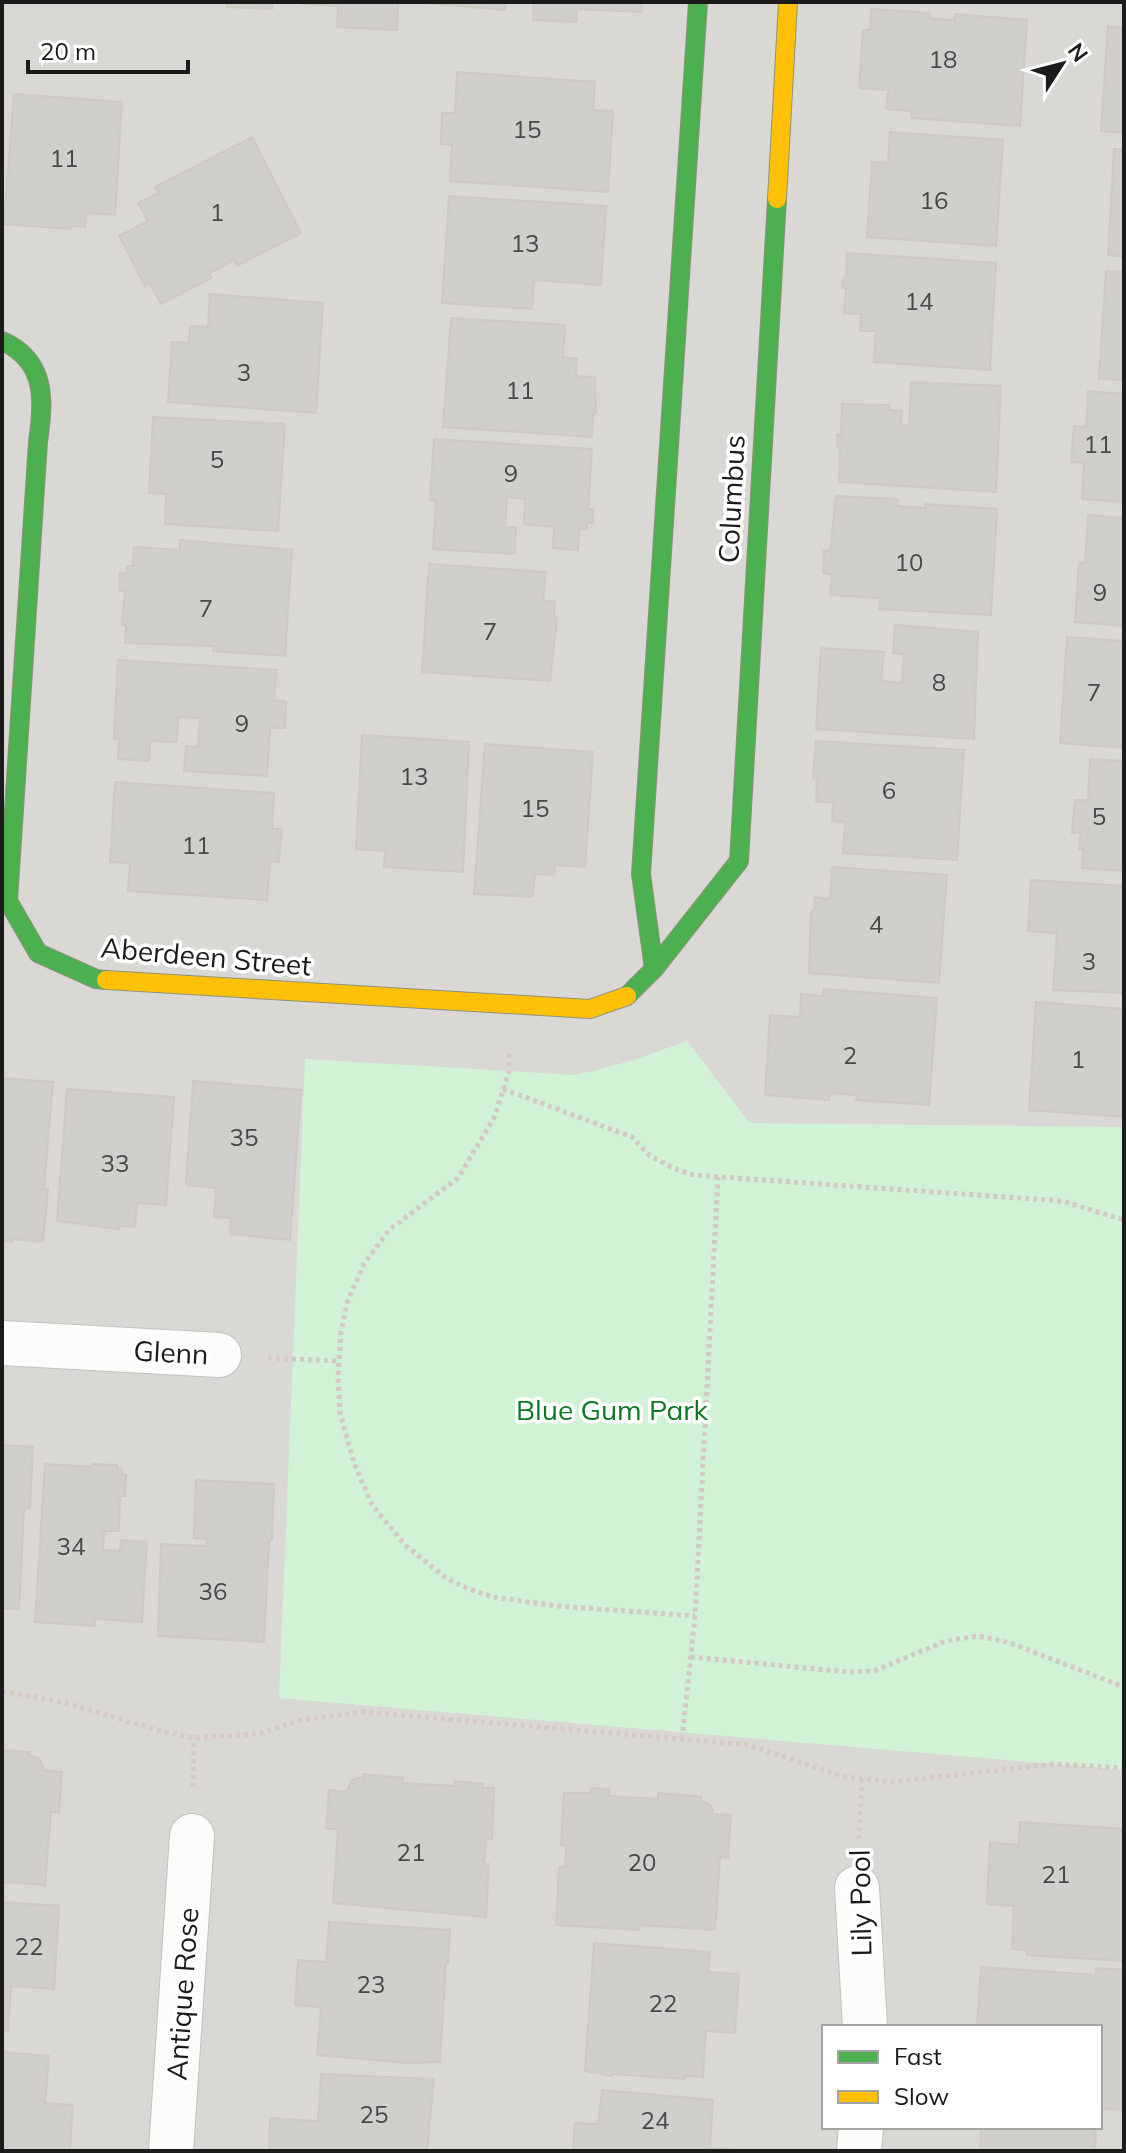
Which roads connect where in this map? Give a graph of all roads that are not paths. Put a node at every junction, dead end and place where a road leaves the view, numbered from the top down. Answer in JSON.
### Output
{"nodes":[{"id":1,"x":698,"y":2,"type":"edge"},
{"id":2,"x":788,"y":2,"type":"edge"},
{"id":3,"x":10,"y":344,"type":"edge"},
{"id":4,"x":654,"y":969,"type":"junction"},
{"id":5,"x":325,"y":995,"type":"joint"},
{"id":6,"x":2,"y":1343,"type":"edge"},
{"id":7,"x":219,"y":1355,"type":"road end"},
{"id":8,"x":192,"y":1836,"type":"dead end"},
{"id":9,"x":857,"y":1888,"type":"road end"},
{"id":10,"x":865,"y":2025,"type":"edge"},
{"id":11,"x":861,"y":2129,"type":"edge"},
{"id":12,"x":171,"y":2151,"type":"edge"},
{"id":13,"x":859,"y":2151,"type":"edge"}],
"edges":[{"from":1,"to":4,"type":"street"},
{"from":2,"to":4,"type":"street","name":"Columbus"},
{"from":3,"to":5,"type":"street","name":"Aberdeen Street"},
{"from":4,"to":5,"type":"street","name":"Columbus"},
{"from":6,"to":7,"type":"street","name":"Glenn"},
{"from":8,"to":12,"type":"street","name":"Antique Rose"},
{"from":9,"to":10,"type":"street","name":"Lily Pool"},
{"from":11,"to":13,"type":"street"}]}
